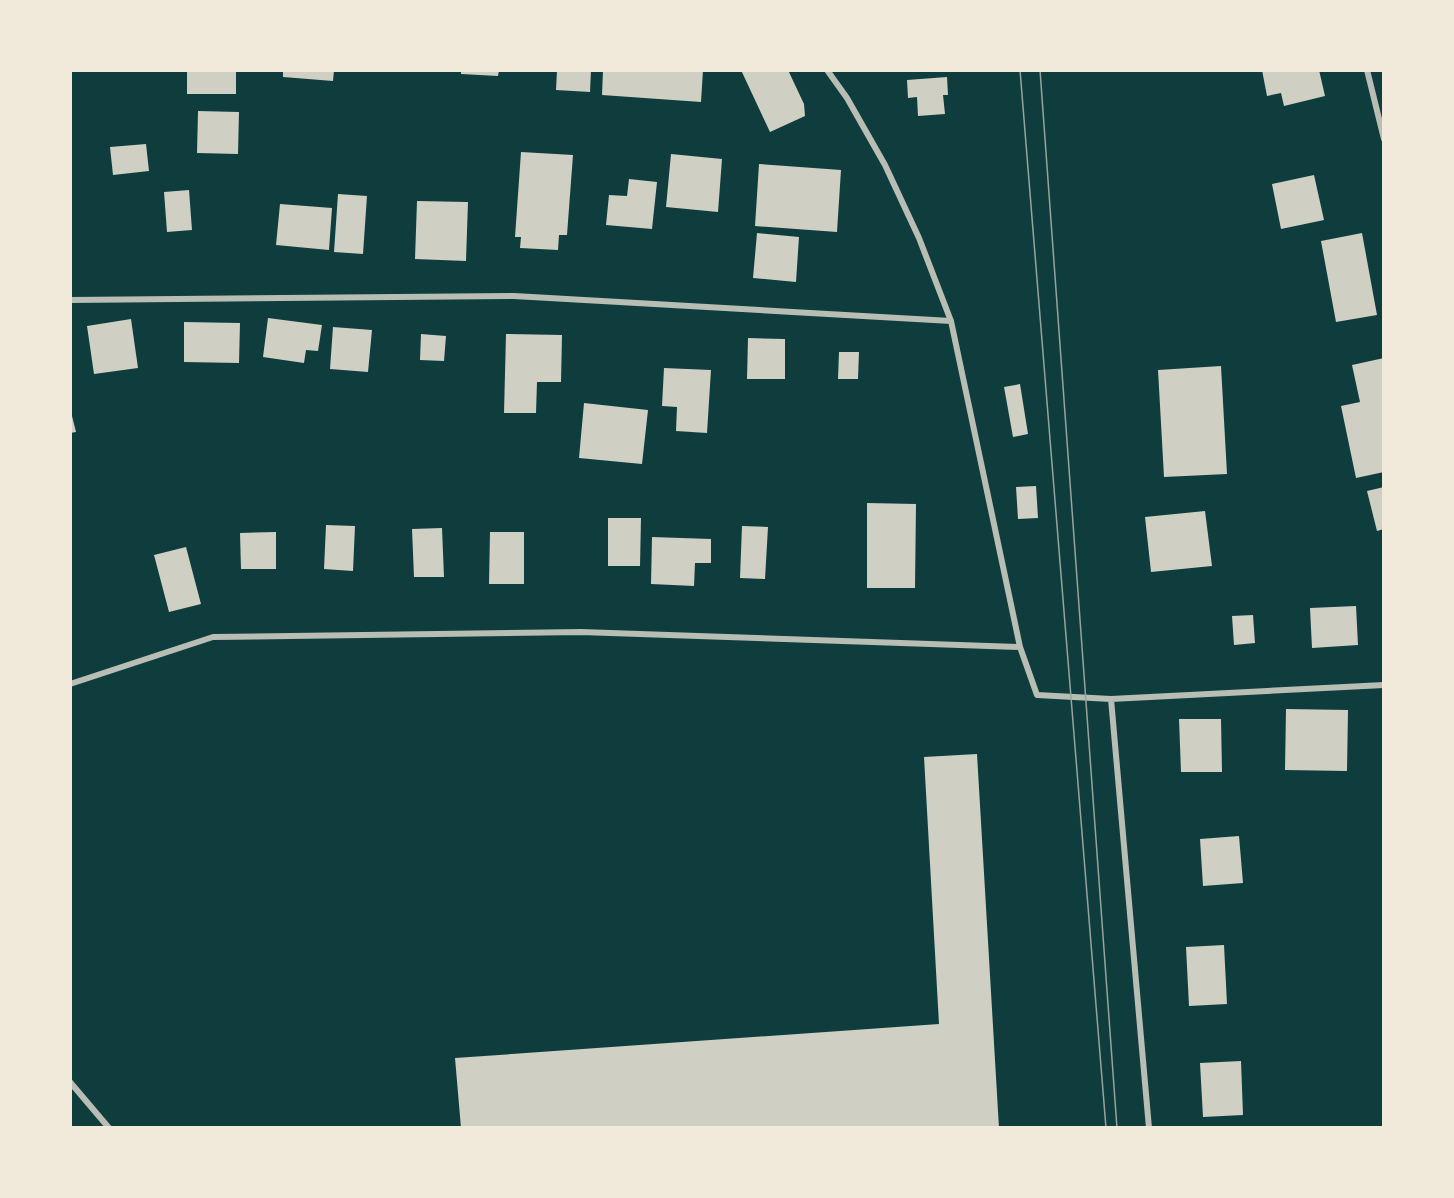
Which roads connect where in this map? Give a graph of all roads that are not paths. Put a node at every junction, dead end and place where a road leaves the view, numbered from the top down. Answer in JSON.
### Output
{"nodes":[{"id":1,"x":827,"y":70,"type":"edge"},
{"id":2,"x":1367,"y":70,"type":"edge"},
{"id":3,"x":1383,"y":139,"type":"edge"},
{"id":4,"x":70,"y":300,"type":"edge"},
{"id":5,"x":951,"y":321,"type":"junction"},
{"id":6,"x":1020,"y":647,"type":"junction"},
{"id":7,"x":70,"y":684,"type":"edge"},
{"id":8,"x":1383,"y":685,"type":"edge"},
{"id":9,"x":1111,"y":699,"type":"junction"},
{"id":10,"x":70,"y":1082,"type":"edge"},
{"id":11,"x":109,"y":1128,"type":"edge"},
{"id":12,"x":1149,"y":1128,"type":"edge"}],
"edges":[{"from":1,"to":5,"type":"street"},
{"from":2,"to":3,"type":"street"},
{"from":4,"to":5,"type":"street"},
{"from":5,"to":6,"type":"street"},
{"from":6,"to":7,"type":"street"},
{"from":6,"to":9,"type":"street"},
{"from":8,"to":9,"type":"street"},
{"from":9,"to":12,"type":"street"},
{"from":10,"to":11,"type":"street"}]}
